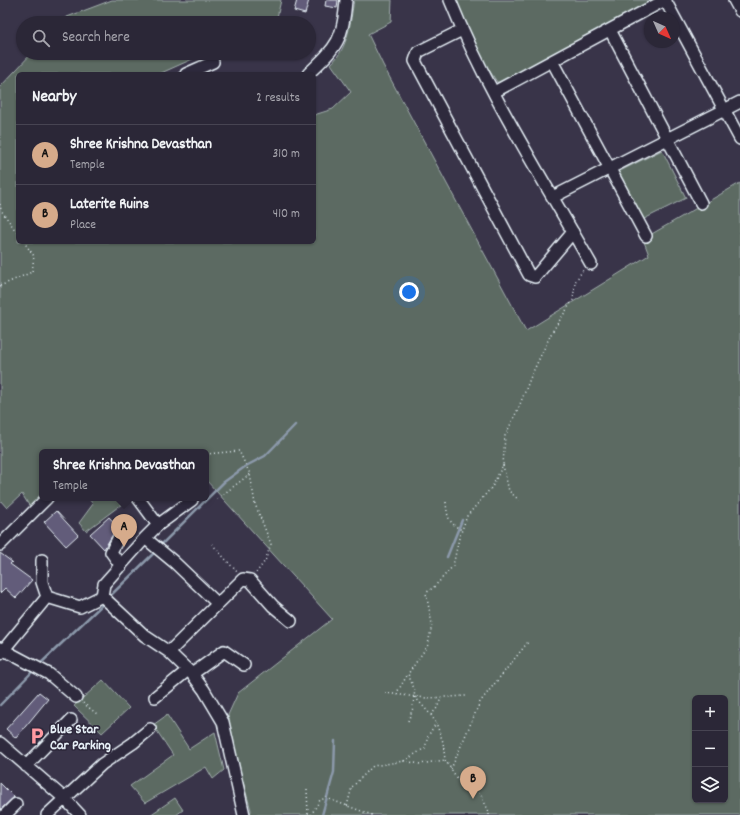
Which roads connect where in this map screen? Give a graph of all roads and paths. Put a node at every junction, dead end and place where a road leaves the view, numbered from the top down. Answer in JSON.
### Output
{"nodes":[{"id":1,"x":346,"y":0,"type":"edge"},
{"id":2,"x":450,"y":0,"type":"edge"},
{"id":3,"x":665,"y":0,"type":"edge"},
{"id":4,"x":734,"y":0,"type":"edge"},
{"id":5,"x":740,"y":11,"type":"edge"},
{"id":6,"x":462,"y":30,"type":"junction"},
{"id":7,"x":610,"y":30,"type":"junction"},
{"id":8,"x":552,"y":61,"type":"junction"},
{"id":9,"x":213,"y":62,"type":"dead end"},
{"id":10,"x":190,"y":72,"type":"edge"},
{"id":11,"x":310,"y":72,"type":"edge"},
{"id":12,"x":494,"y":92,"type":"junction"},
{"id":13,"x":740,"y":102,"type":"edge"},
{"id":14,"x":724,"y":111,"type":"junction"},
{"id":15,"x":740,"y":139,"type":"edge"},
{"id":16,"x":668,"y":140,"type":"junction"},
{"id":17,"x":609,"y":169,"type":"junction"},
{"id":18,"x":553,"y":197,"type":"junction"},
{"id":19,"x":701,"y":203,"type":"dead end"},
{"id":20,"x":0,"y":204,"type":"edge"},
{"id":21,"x":16,"y":231,"type":"edge"},
{"id":22,"x":573,"y":232,"type":"junction"},
{"id":23,"x":646,"y":236,"type":"dead end"},
{"id":24,"x":25,"y":244,"type":"edge"},
{"id":25,"x":591,"y":264,"type":"joint"},
{"id":26,"x":0,"y":286,"type":"edge"},
{"id":27,"x":209,"y":454,"type":"edge"},
{"id":28,"x":503,"y":465,"type":"junction"},
{"id":29,"x":250,"y":474,"type":"junction"},
{"id":30,"x":217,"y":499,"type":"dead end"},
{"id":31,"x":519,"y":500,"type":"dead end"},
{"id":32,"x":44,"y":501,"type":"edge"},
{"id":33,"x":140,"y":501,"type":"edge"},
{"id":34,"x":191,"y":501,"type":"edge"},
{"id":35,"x":446,"y":502,"type":"dead end"},
{"id":36,"x":158,"y":525,"type":"junction"},
{"id":37,"x":462,"y":530,"type":"junction"},
{"id":38,"x":119,"y":537,"type":"dead end"},
{"id":39,"x":144,"y":538,"type":"junction"},
{"id":40,"x":212,"y":544,"type":"dead end"},
{"id":41,"x":0,"y":545,"type":"edge"},
{"id":42,"x":42,"y":560,"type":"dead end"},
{"id":43,"x":121,"y":566,"type":"junction"},
{"id":44,"x":247,"y":580,"type":"junction"},
{"id":45,"x":102,"y":596,"type":"junction"},
{"id":46,"x":47,"y":597,"type":"junction"},
{"id":47,"x":218,"y":604,"type":"junction"},
{"id":48,"x":291,"y":621,"type":"dead end"},
{"id":49,"x":528,"y":642,"type":"dead end"},
{"id":50,"x":1,"y":651,"type":"edge"},
{"id":51,"x":169,"y":652,"type":"junction"},
{"id":52,"x":244,"y":665,"type":"dead end"},
{"id":53,"x":190,"y":672,"type":"junction"},
{"id":54,"x":408,"y":674,"type":"junction"},
{"id":55,"x":204,"y":690,"type":"junction"},
{"id":56,"x":385,"y":693,"type":"dead end"},
{"id":57,"x":396,"y":694,"type":"junction"},
{"id":58,"x":414,"y":696,"type":"junction"},
{"id":59,"x":442,"y":696,"type":"junction"},
{"id":60,"x":467,"y":696,"type":"dead end"},
{"id":61,"x":76,"y":697,"type":"joint"},
{"id":62,"x":155,"y":697,"type":"dead end"},
{"id":63,"x":223,"y":707,"type":"dead end"},
{"id":64,"x":97,"y":714,"type":"dead end"},
{"id":65,"x":431,"y":715,"type":"junction"},
{"id":66,"x":71,"y":720,"type":"dead end"},
{"id":67,"x":408,"y":721,"type":"dead end"},
{"id":68,"x":436,"y":723,"type":"junction"},
{"id":69,"x":150,"y":728,"type":"dead end"},
{"id":70,"x":0,"y":743,"type":"edge"},
{"id":71,"x":445,"y":760,"type":"junction"},
{"id":72,"x":404,"y":761,"type":"junction"},
{"id":73,"x":26,"y":766,"type":"junction"},
{"id":74,"x":451,"y":769,"type":"junction"},
{"id":75,"x":307,"y":788,"type":"dead end"},
{"id":76,"x":65,"y":800,"type":"junction"},
{"id":77,"x":16,"y":804,"type":"dead end"},
{"id":78,"x":347,"y":806,"type":"junction"},
{"id":79,"x":5,"y":815,"type":"edge"},
{"id":80,"x":47,"y":815,"type":"edge"},
{"id":81,"x":80,"y":815,"type":"edge"},
{"id":82,"x":244,"y":815,"type":"edge"},
{"id":83,"x":308,"y":815,"type":"edge"},
{"id":84,"x":311,"y":815,"type":"edge"},
{"id":85,"x":372,"y":815,"type":"edge"},
{"id":86,"x":488,"y":815,"type":"edge"}],
"edges":[{"from":1,"to":11,"type":"street"},
{"from":2,"to":6,"type":"street"},
{"from":3,"to":7,"type":"street"},
{"from":3,"to":14,"type":"street"},
{"from":4,"to":5,"type":"street"},
{"from":6,"to":12,"type":"street"},
{"from":6,"to":22,"type":"street"},
{"from":7,"to":8,"type":"street"},
{"from":7,"to":16,"type":"street"},
{"from":8,"to":12,"type":"street"},
{"from":8,"to":17,"type":"street"},
{"from":9,"to":10,"type":"street"},
{"from":12,"to":18,"type":"street"},
{"from":13,"to":14,"type":"street"},
{"from":14,"to":15,"type":"street"},
{"from":14,"to":16,"type":"street"},
{"from":16,"to":17,"type":"street"},
{"from":16,"to":19,"type":"street"},
{"from":17,"to":18,"type":"street"},
{"from":17,"to":23,"type":"street"},
{"from":18,"to":22,"type":"street"},
{"from":20,"to":21,"type":"path"},
{"from":22,"to":25,"type":"street"},
{"from":24,"to":26,"type":"path"},
{"from":25,"to":28,"type":"path"},
{"from":27,"to":29,"type":"path"},
{"from":28,"to":31,"type":"path"},
{"from":28,"to":37,"type":"path"},
{"from":29,"to":30,"type":"path"},
{"from":29,"to":44,"type":"path"},
{"from":32,"to":41,"type":"street"},
{"from":33,"to":36,"type":"street"},
{"from":34,"to":36,"type":"street"},
{"from":35,"to":37,"type":"path"},
{"from":36,"to":39,"type":"street"},
{"from":37,"to":54,"type":"path"},
{"from":38,"to":43,"type":"street"},
{"from":39,"to":43,"type":"street"},
{"from":39,"to":47,"type":"street"},
{"from":40,"to":44,"type":"path"},
{"from":42,"to":46,"type":"street"},
{"from":43,"to":45,"type":"street"},
{"from":44,"to":47,"type":"street"},
{"from":44,"to":48,"type":"street"},
{"from":45,"to":46,"type":"street"},
{"from":45,"to":51,"type":"street"},
{"from":46,"to":50,"type":"street"},
{"from":47,"to":51,"type":"street"},
{"from":49,"to":74,"type":"path"},
{"from":50,"to":61,"type":"street"},
{"from":51,"to":53,"type":"street"},
{"from":52,"to":53,"type":"street"},
{"from":53,"to":55,"type":"street"},
{"from":53,"to":62,"type":"street"},
{"from":54,"to":57,"type":"path"},
{"from":54,"to":58,"type":"path"},
{"from":55,"to":63,"type":"street"},
{"from":55,"to":82,"type":"street"},
{"from":56,"to":57,"type":"path"},
{"from":57,"to":58,"type":"path"},
{"from":58,"to":59,"type":"path"},
{"from":58,"to":65,"type":"path"},
{"from":58,"to":67,"type":"path"},
{"from":59,"to":60,"type":"path"},
{"from":59,"to":65,"type":"path"},
{"from":61,"to":64,"type":"path"},
{"from":65,"to":68,"type":"path"},
{"from":66,"to":73,"type":"street"},
{"from":68,"to":71,"type":"path"},
{"from":68,"to":72,"type":"path"},
{"from":69,"to":76,"type":"street"},
{"from":70,"to":73,"type":"street"},
{"from":71,"to":72,"type":"path"},
{"from":71,"to":74,"type":"path"},
{"from":72,"to":78,"type":"path"},
{"from":73,"to":76,"type":"street"},
{"from":74,"to":86,"type":"path"},
{"from":75,"to":83,"type":"path"},
{"from":76,"to":80,"type":"street"},
{"from":76,"to":81,"type":"street"},
{"from":77,"to":79,"type":"street"},
{"from":78,"to":84,"type":"path"},
{"from":78,"to":85,"type":"path"}]}
